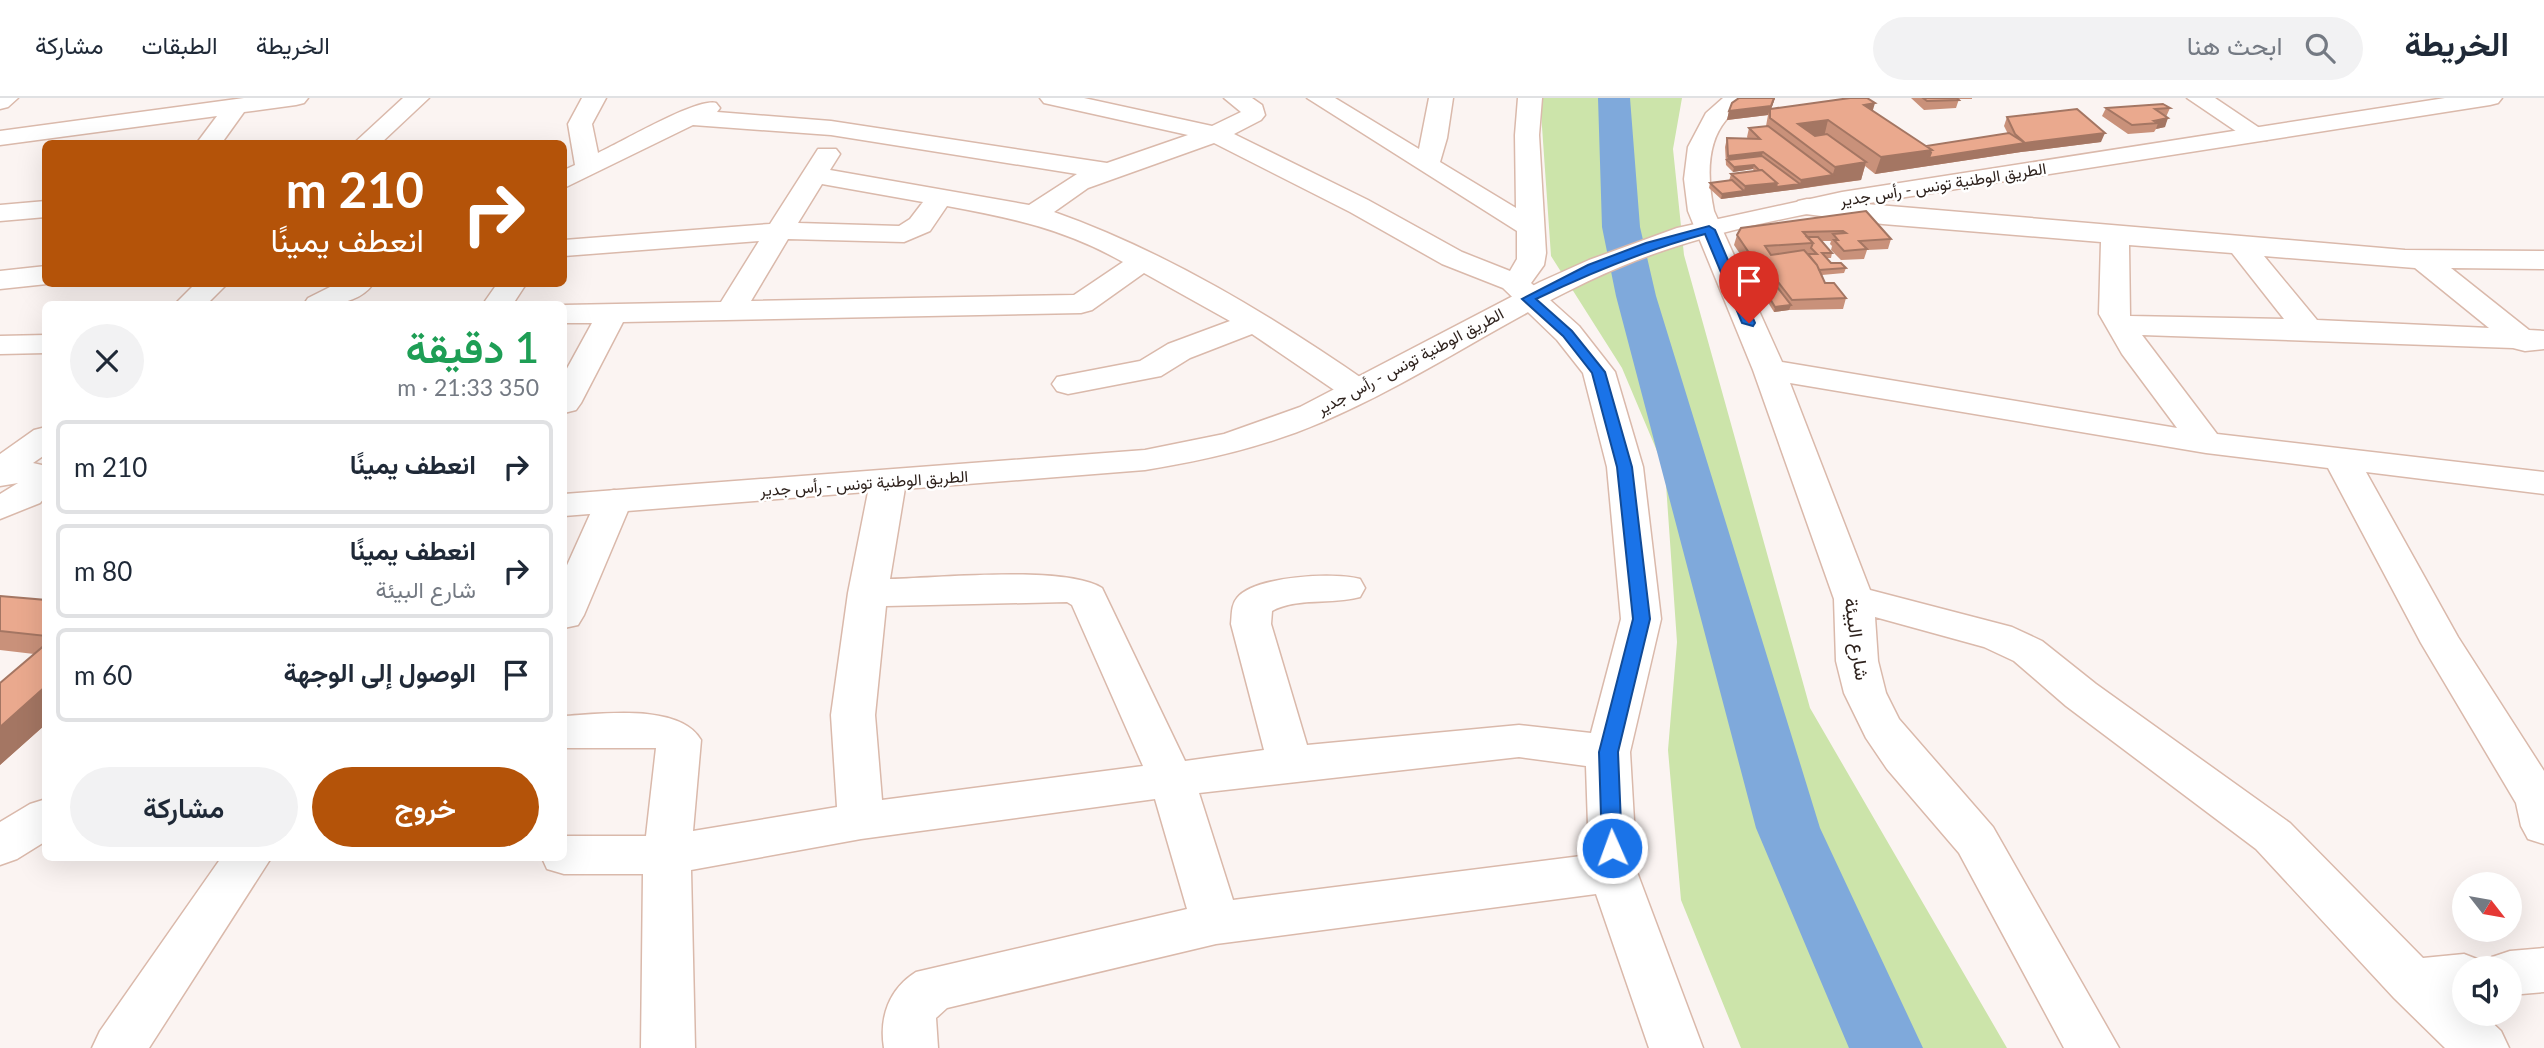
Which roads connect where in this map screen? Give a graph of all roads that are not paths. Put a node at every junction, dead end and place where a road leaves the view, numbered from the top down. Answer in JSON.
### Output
{"nodes":[{"id":1,"x":6,"y":98,"type":"edge"},
{"id":2,"x":141,"y":98,"type":"edge"},
{"id":3,"x":417,"y":98,"type":"edge"},
{"id":4,"x":594,"y":98,"type":"edge"},
{"id":5,"x":729,"y":98,"type":"edge"},
{"id":6,"x":1052,"y":98,"type":"edge"},
{"id":7,"x":1236,"y":98,"type":"edge"},
{"id":8,"x":1318,"y":98,"type":"edge"},
{"id":9,"x":1441,"y":98,"type":"edge"},
{"id":10,"x":1530,"y":98,"type":"edge"},
{"id":11,"x":1739,"y":98,"type":"edge"},
{"id":12,"x":2199,"y":98,"type":"edge"},
{"id":13,"x":2490,"y":98,"type":"edge"},
{"id":14,"x":288,"y":99,"type":"edge"},
{"id":15,"x":0,"y":102,"type":"edge"},
{"id":16,"x":236,"y":107,"type":"junction"},
{"id":17,"x":686,"y":117,"type":"junction"},
{"id":18,"x":110,"y":123,"type":"junction"},
{"id":19,"x":845,"y":130,"type":"junction"},
{"id":20,"x":1215,"y":134,"type":"junction"},
{"id":21,"x":2258,"y":135,"type":"junction"},
{"id":22,"x":0,"y":138,"type":"edge"},
{"id":23,"x":211,"y":140,"type":"edge"},
{"id":24,"x":370,"y":140,"type":"edge"},
{"id":25,"x":1427,"y":163,"type":"junction"},
{"id":26,"x":588,"y":167,"type":"junction"},
{"id":27,"x":1107,"y":171,"type":"junction"},
{"id":28,"x":815,"y":175,"type":"junction"},
{"id":29,"x":567,"y":178,"type":"edge"},
{"id":30,"x":939,"y":198,"type":"junction"},
{"id":31,"x":1807,"y":207,"type":"junction"},
{"id":32,"x":42,"y":209,"type":"edge"},
{"id":33,"x":0,"y":213,"type":"edge"},
{"id":34,"x":1034,"y":214,"type":"junction"},
{"id":35,"x":1530,"y":228,"type":"junction"},
{"id":36,"x":782,"y":231,"type":"junction"},
{"id":37,"x":1700,"y":232,"type":"junction"},
{"id":38,"x":2114,"y":236,"type":"junction"},
{"id":39,"x":2242,"y":247,"type":"junction"},
{"id":40,"x":567,"y":248,"type":"edge"},
{"id":41,"x":1144,"y":260,"type":"junction"},
{"id":42,"x":2423,"y":260,"type":"junction"},
{"id":43,"x":2544,"y":260,"type":"edge"},
{"id":44,"x":42,"y":275,"type":"edge"},
{"id":45,"x":0,"y":280,"type":"edge"},
{"id":46,"x":209,"y":287,"type":"edge"},
{"id":47,"x":352,"y":287,"type":"edge"},
{"id":48,"x":1520,"y":290,"type":"junction"},
{"id":49,"x":193,"y":301,"type":"edge"},
{"id":50,"x":325,"y":301,"type":"edge"},
{"id":51,"x":731,"y":310,"type":"junction"},
{"id":52,"x":567,"y":314,"type":"edge"},
{"id":53,"x":612,"y":314,"type":"junction"},
{"id":54,"x":1255,"y":322,"type":"junction"},
{"id":55,"x":2121,"y":325,"type":"junction"},
{"id":56,"x":2308,"y":329,"type":"junction"},
{"id":57,"x":2532,"y":339,"type":"edge"},
{"id":58,"x":42,"y":344,"type":"edge"},
{"id":59,"x":0,"y":345,"type":"edge"},
{"id":60,"x":2544,"y":357,"type":"edge"},
{"id":61,"x":1769,"y":370,"type":"junction"},
{"id":62,"x":1068,"y":384,"type":"dead end"},
{"id":63,"x":1359,"y":391,"type":"junction"},
{"id":64,"x":567,"y":398,"type":"edge"},
{"id":65,"x":2206,"y":443,"type":"junction"},
{"id":66,"x":2342,"y":461,"type":"junction"},
{"id":67,"x":888,"y":482,"type":"junction"},
{"id":68,"x":2544,"y":483,"type":"edge"},
{"id":69,"x":614,"y":501,"type":"junction"},
{"id":70,"x":567,"y":505,"type":"edge"},
{"id":71,"x":1346,"y":588,"type":"dead end"},
{"id":72,"x":867,"y":593,"type":"junction"},
{"id":73,"x":1854,"y":600,"type":"junction"},
{"id":74,"x":567,"y":608,"type":"edge"},
{"id":75,"x":567,"y":732,"type":"edge"},
{"id":76,"x":1608,"y":752,"type":"junction"},
{"id":77,"x":1290,"y":764,"type":"junction"},
{"id":78,"x":1172,"y":781,"type":"junction"},
{"id":79,"x":2542,"y":809,"type":"edge"},
{"id":80,"x":42,"y":820,"type":"edge"},
{"id":81,"x":861,"y":821,"type":"junction"},
{"id":82,"x":0,"y":846,"type":"edge"},
{"id":83,"x":567,"y":855,"type":"edge"},
{"id":84,"x":667,"y":855,"type":"junction"},
{"id":85,"x":245,"y":861,"type":"edge"},
{"id":86,"x":1613,"y":872,"type":"junction"},
{"id":87,"x":1216,"y":923,"type":"junction"},
{"id":88,"x":2544,"y":970,"type":"edge"},
{"id":89,"x":2522,"y":972,"type":"edge"},
{"id":90,"x":2452,"y":978,"type":"edge"},
{"id":91,"x":2412,"y":982,"type":"junction"},
{"id":92,"x":118,"y":1048,"type":"edge"},
{"id":93,"x":668,"y":1048,"type":"edge"},
{"id":94,"x":911,"y":1048,"type":"edge"},
{"id":95,"x":1676,"y":1048,"type":"edge"},
{"id":96,"x":2092,"y":1048,"type":"edge"},
{"id":97,"x":2482,"y":1048,"type":"edge"}],
"edges":[{"from":1,"to":15,"type":"street"},
{"from":2,"to":18,"type":"street"},
{"from":3,"to":24,"type":"street"},
{"from":4,"to":26,"type":"street"},
{"from":5,"to":17,"type":"street"},
{"from":6,"to":20,"type":"street"},
{"from":7,"to":20,"type":"street"},
{"from":8,"to":25,"type":"street"},
{"from":9,"to":25,"type":"street"},
{"from":10,"to":35,"type":"street"},
{"from":11,"to":37,"type":"street","name":"شارع البيئة"},
{"from":12,"to":21,"type":"street"},
{"from":13,"to":21,"type":"street","name":"الطريق الوطنية تونس - رأس جدير"},
{"from":14,"to":16,"type":"street"},
{"from":16,"to":18,"type":"street"},
{"from":16,"to":23,"type":"street"},
{"from":17,"to":19,"type":"street"},
{"from":17,"to":26,"type":"street"},
{"from":18,"to":22,"type":"street"},
{"from":19,"to":27,"type":"street"},
{"from":19,"to":28,"type":"street"},
{"from":20,"to":27,"type":"street"},
{"from":20,"to":48,"type":"street"},
{"from":21,"to":31,"type":"street","name":"الطريق الوطنية تونس - رأس جدير"},
{"from":25,"to":35,"type":"street"},
{"from":26,"to":29,"type":"street"},
{"from":27,"to":34,"type":"street"},
{"from":28,"to":30,"type":"street"},
{"from":28,"to":36,"type":"street"},
{"from":30,"to":34,"type":"street"},
{"from":30,"to":36,"type":"street"},
{"from":31,"to":37,"type":"street","name":"الطريق الوطنية تونس - رأس جدير"},
{"from":31,"to":38,"type":"street"},
{"from":32,"to":33,"type":"street"},
{"from":34,"to":41,"type":"street"},
{"from":35,"to":48,"type":"street"},
{"from":36,"to":40,"type":"street"},
{"from":36,"to":51,"type":"street"},
{"from":37,"to":48,"type":"street","name":"الطريق الوطنية تونس - رأس جدير"},
{"from":37,"to":61,"type":"street","name":"شارع البيئة"},
{"from":38,"to":39,"type":"street"},
{"from":38,"to":55,"type":"street"},
{"from":39,"to":42,"type":"street"},
{"from":39,"to":56,"type":"street"},
{"from":41,"to":51,"type":"street"},
{"from":41,"to":54,"type":"street"},
{"from":42,"to":43,"type":"street"},
{"from":42,"to":57,"type":"street"},
{"from":44,"to":45,"type":"street"},
{"from":46,"to":49,"type":"street"},
{"from":47,"to":50,"type":"street"},
{"from":48,"to":63,"type":"street","name":"الطريق الوطنية تونس - رأس جدير"},
{"from":48,"to":76,"type":"street"},
{"from":51,"to":53,"type":"street"},
{"from":52,"to":53,"type":"street"},
{"from":53,"to":64,"type":"street"},
{"from":54,"to":62,"type":"street"},
{"from":54,"to":63,"type":"street"},
{"from":55,"to":56,"type":"street"},
{"from":55,"to":65,"type":"street"},
{"from":56,"to":57,"type":"street"},
{"from":57,"to":60,"type":"street"},
{"from":58,"to":59,"type":"street"},
{"from":61,"to":65,"type":"street"},
{"from":61,"to":73,"type":"street","name":"شارع البيئة"},
{"from":63,"to":67,"type":"street","name":"الطريق الوطنية تونس - رأس جدير"},
{"from":65,"to":66,"type":"street"},
{"from":66,"to":68,"type":"street"},
{"from":66,"to":79,"type":"street"},
{"from":67,"to":69,"type":"street","name":"الطريق الوطنية تونس - رأس جدير"},
{"from":67,"to":72,"type":"street"},
{"from":69,"to":70,"type":"street","name":"الطريق الوطنية تونس - رأس جدير"},
{"from":69,"to":74,"type":"street"},
{"from":71,"to":77,"type":"street"},
{"from":72,"to":78,"type":"street"},
{"from":72,"to":81,"type":"street"},
{"from":73,"to":91,"type":"street"},
{"from":73,"to":96,"type":"street","name":"شارع البيئة"},
{"from":75,"to":84,"type":"street"},
{"from":76,"to":77,"type":"street"},
{"from":76,"to":86,"type":"street"},
{"from":77,"to":78,"type":"street"},
{"from":78,"to":81,"type":"street"},
{"from":78,"to":87,"type":"street"},
{"from":80,"to":82,"type":"street"},
{"from":81,"to":84,"type":"street"},
{"from":83,"to":84,"type":"street"},
{"from":84,"to":93,"type":"street"},
{"from":85,"to":92,"type":"street"},
{"from":86,"to":87,"type":"street"},
{"from":86,"to":95,"type":"street"},
{"from":87,"to":94,"type":"street"},
{"from":88,"to":89,"type":"street"},
{"from":90,"to":91,"type":"street"},
{"from":91,"to":97,"type":"street"}]}
